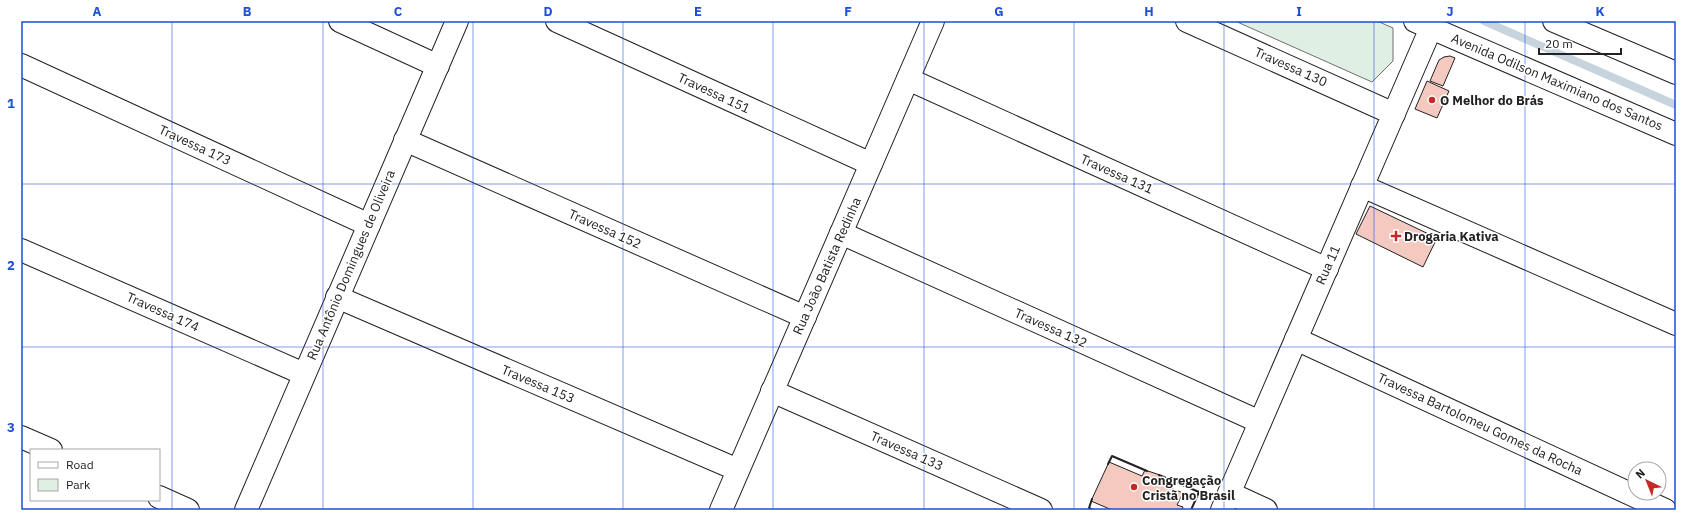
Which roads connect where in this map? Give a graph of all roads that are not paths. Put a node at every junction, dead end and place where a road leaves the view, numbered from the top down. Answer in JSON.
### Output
{"nodes":[{"id":1,"x":340,"y":21,"type":"edge"},
{"id":2,"x":457,"y":21,"type":"edge"},
{"id":3,"x":557,"y":21,"type":"edge"},
{"id":4,"x":933,"y":21,"type":"edge"},
{"id":5,"x":1187,"y":21,"type":"edge"},
{"id":6,"x":1554,"y":21,"type":"edge"},
{"id":7,"x":1427,"y":23,"type":"edge"},
{"id":8,"x":21,"y":65,"type":"edge"},
{"id":9,"x":438,"y":66,"type":"junction"},
{"id":10,"x":1676,"y":73,"type":"edge"},
{"id":11,"x":908,"y":79,"type":"junction"},
{"id":12,"x":1394,"y":114,"type":"junction"},
{"id":13,"x":1676,"y":134,"type":"edge"},
{"id":14,"x":405,"y":140,"type":"junction"},
{"id":15,"x":871,"y":164,"type":"junction"},
{"id":16,"x":1362,"y":186,"type":"junction"},
{"id":17,"x":369,"y":225,"type":"junction"},
{"id":18,"x":841,"y":233,"type":"junction"},
{"id":19,"x":21,"y":250,"type":"edge"},
{"id":20,"x":1327,"y":269,"type":"junction"},
{"id":21,"x":337,"y":297,"type":"junction"},
{"id":22,"x":804,"y":317,"type":"junction"},
{"id":23,"x":1676,"y":324,"type":"edge"},
{"id":24,"x":1296,"y":339,"type":"junction"},
{"id":25,"x":304,"y":374,"type":"junction"},
{"id":26,"x":772,"y":392,"type":"junction"},
{"id":27,"x":1260,"y":422,"type":"junction"},
{"id":28,"x":21,"y":437,"type":"edge"},
{"id":29,"x":49,"y":449,"type":"edge"},
{"id":30,"x":738,"y":470,"type":"junction"},
{"id":31,"x":160,"y":497,"type":"edge"},
{"id":32,"x":1226,"y":502,"type":"edge"},
{"id":33,"x":188,"y":510,"type":"edge"},
{"id":34,"x":246,"y":510,"type":"edge"},
{"id":35,"x":721,"y":510,"type":"edge"},
{"id":36,"x":1041,"y":510,"type":"edge"},
{"id":37,"x":1266,"y":510,"type":"edge"},
{"id":38,"x":1665,"y":510,"type":"edge"}],
"edges":[{"from":1,"to":9,"type":"street"},
{"from":2,"to":9,"type":"street","name":"Rua Antônio Domingues de Oliveira"},
{"from":3,"to":15,"type":"street","name":"Travessa 151"},
{"from":4,"to":11,"type":"street","name":"Rua João Batista Redinha"},
{"from":5,"to":12,"type":"street","name":"Travessa 130"},
{"from":6,"to":10,"type":"street"},
{"from":7,"to":12,"type":"street","name":"Rua 11"},
{"from":7,"to":13,"type":"street","name":"Avenida Odilson Maximiano dos Santos"},
{"from":8,"to":17,"type":"street","name":"Travessa 173"},
{"from":9,"to":14,"type":"street","name":"Rua Antônio Domingues de Oliveira"},
{"from":11,"to":15,"type":"street","name":"Rua João Batista Redinha"},
{"from":11,"to":20,"type":"street","name":"Travessa 131"},
{"from":12,"to":16,"type":"street","name":"Rua 11"},
{"from":14,"to":17,"type":"street","name":"Rua Antônio Domingues de Oliveira"},
{"from":14,"to":22,"type":"street","name":"Travessa 152"},
{"from":15,"to":18,"type":"street","name":"Rua João Batista Redinha"},
{"from":16,"to":20,"type":"street","name":"Rua 11"},
{"from":16,"to":23,"type":"street"},
{"from":17,"to":21,"type":"street","name":"Rua Antônio Domingues de Oliveira"},
{"from":18,"to":22,"type":"street","name":"Rua João Batista Redinha"},
{"from":18,"to":27,"type":"street","name":"Travessa 132"},
{"from":19,"to":25,"type":"street","name":"Travessa 174"},
{"from":20,"to":24,"type":"street","name":"Rua 11"},
{"from":21,"to":25,"type":"street","name":"Rua Antônio Domingues de Oliveira"},
{"from":21,"to":30,"type":"street","name":"Travessa 153"},
{"from":22,"to":26,"type":"street","name":"Rua João Batista Redinha"},
{"from":24,"to":27,"type":"street","name":"Rua 11"},
{"from":24,"to":38,"type":"street","name":"Travessa Bartolomeu Gomes da Rocha"},
{"from":25,"to":34,"type":"street","name":"Rua Antônio Domingues de Oliveira"},
{"from":26,"to":30,"type":"street","name":"Rua João Batista Redinha"},
{"from":26,"to":36,"type":"street","name":"Travessa 133"},
{"from":27,"to":32,"type":"street","name":"Rua 11"},
{"from":28,"to":29,"type":"street"},
{"from":30,"to":35,"type":"street","name":"Rua João Batista Redinha"},
{"from":31,"to":33,"type":"street"},
{"from":32,"to":37,"type":"street"}]}
